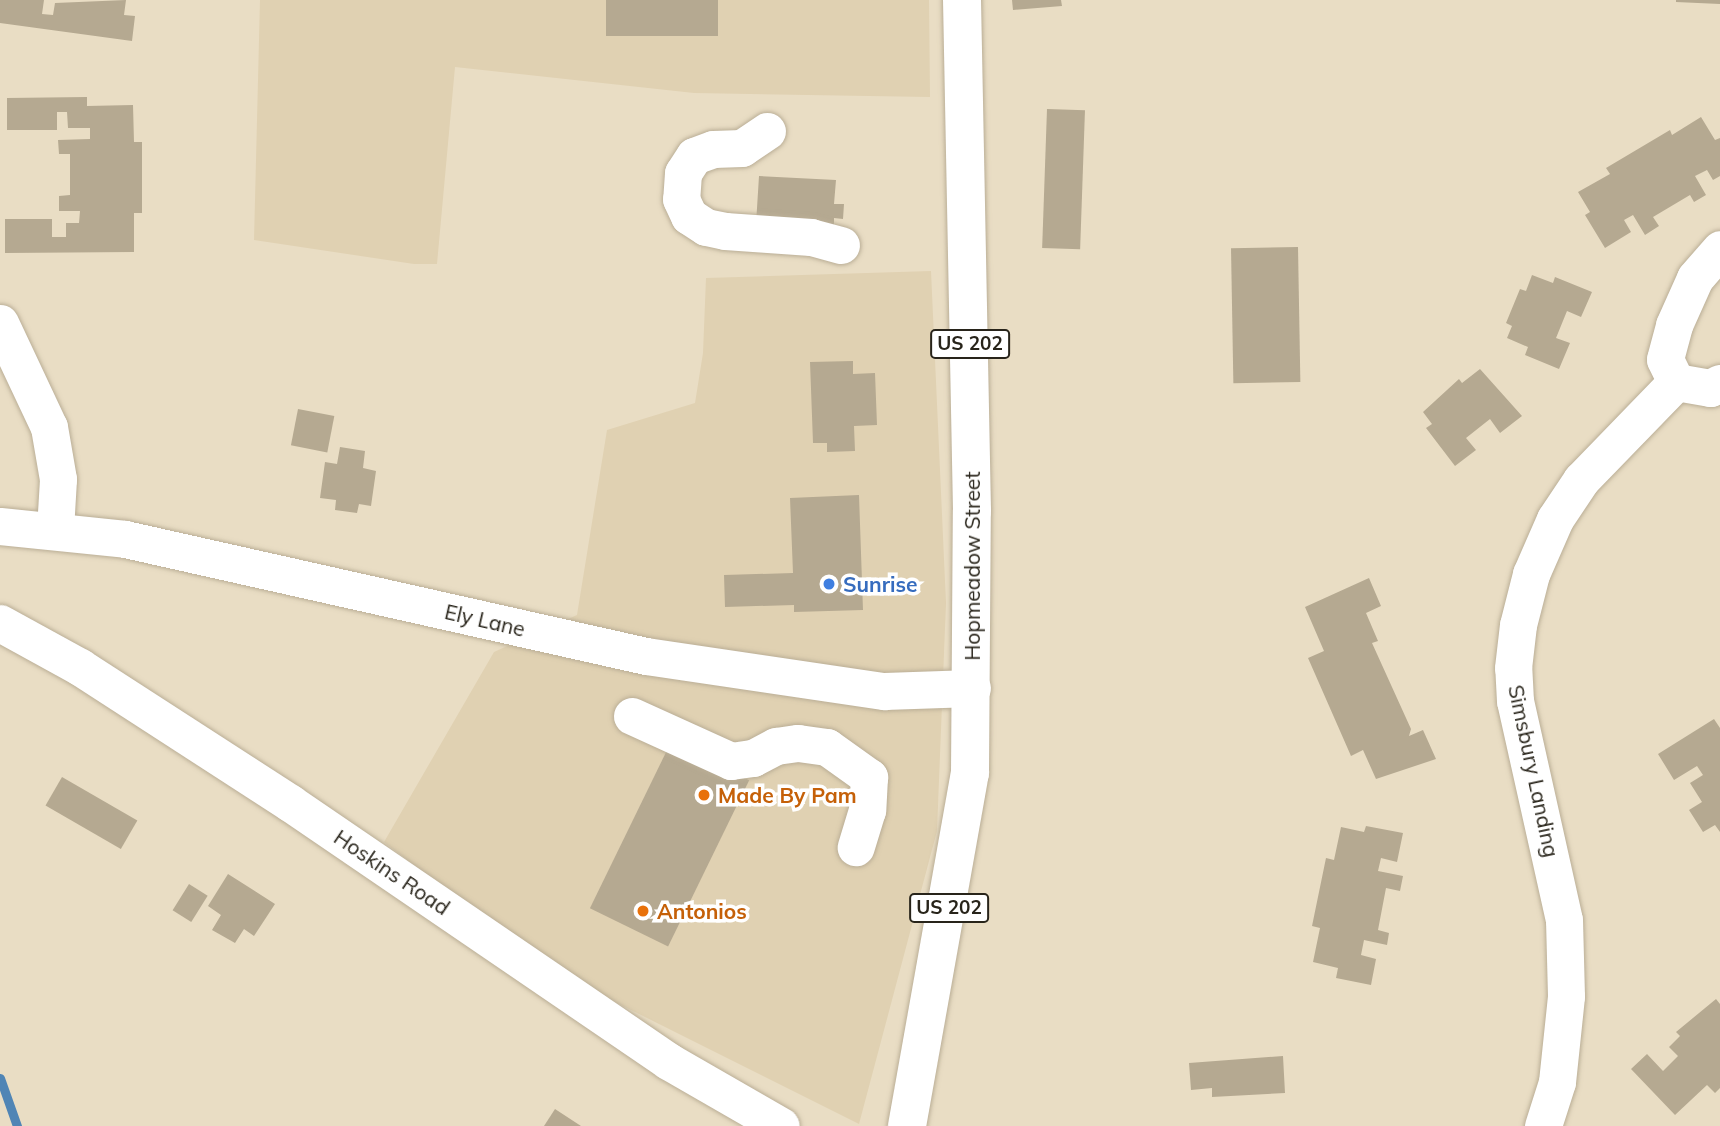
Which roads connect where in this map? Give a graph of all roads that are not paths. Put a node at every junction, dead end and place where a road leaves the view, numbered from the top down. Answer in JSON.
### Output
{"nodes":[{"id":1,"x":962,"y":0,"type":"edge"},
{"id":2,"x":767,"y":131,"type":"dead end"},
{"id":3,"x":841,"y":245,"type":"dead end"},
{"id":4,"x":1720,"y":248,"type":"edge"},
{"id":5,"x":0,"y":323,"type":"edge"},
{"id":6,"x":1675,"y":382,"type":"junction"},
{"id":7,"x":1720,"y":383,"type":"edge"},
{"id":8,"x":0,"y":526,"type":"edge"},
{"id":9,"x":55,"y":529,"type":"junction"},
{"id":10,"x":0,"y":623,"type":"edge"},
{"id":11,"x":972,"y":688,"type":"junction"},
{"id":12,"x":632,"y":716,"type":"dead end"},
{"id":13,"x":856,"y":847,"type":"dead end"},
{"id":14,"x":781,"y":1126,"type":"edge"},
{"id":15,"x":906,"y":1126,"type":"edge"},
{"id":16,"x":1543,"y":1126,"type":"edge"}],
"edges":[{"from":1,"to":11,"type":"highway","name":"Hopmeadow Street","number":"US 202"},
{"from":2,"to":3,"type":"street"},
{"from":4,"to":6,"type":"street"},
{"from":5,"to":9,"type":"street"},
{"from":6,"to":7,"type":"street"},
{"from":6,"to":16,"type":"street","name":"Simsbury Landing"},
{"from":8,"to":9,"type":"street","name":"Ely Lane"},
{"from":9,"to":11,"type":"street","name":"Ely Lane"},
{"from":10,"to":14,"type":"street","name":"Hoskins Road"},
{"from":11,"to":15,"type":"highway","name":"Hopmeadow Street","number":"US 202"},
{"from":12,"to":13,"type":"street"}]}
